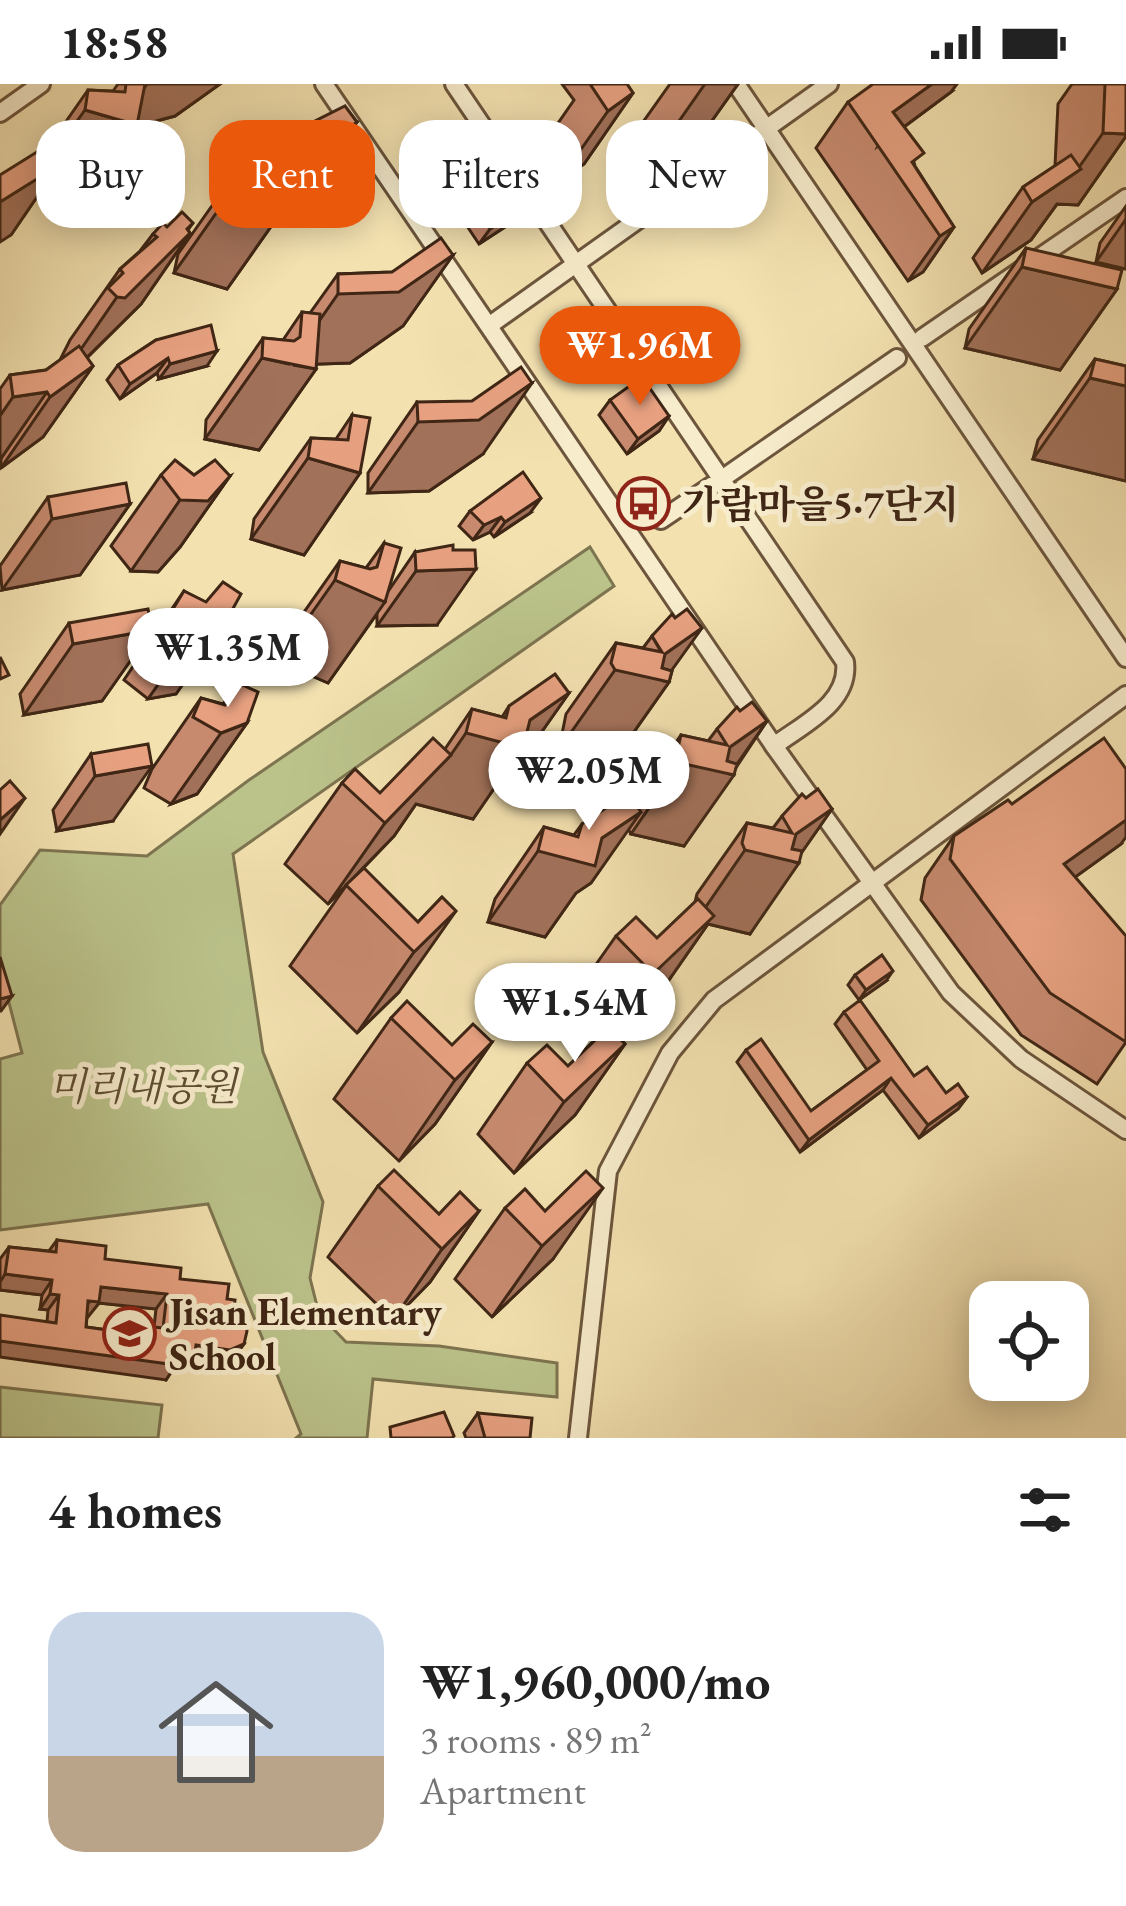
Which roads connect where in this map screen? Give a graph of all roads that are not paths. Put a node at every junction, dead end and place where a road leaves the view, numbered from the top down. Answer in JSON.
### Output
{"nodes":[{"id":1,"x":41,"y":84,"type":"edge"},
{"id":2,"x":324,"y":84,"type":"edge"},
{"id":3,"x":454,"y":84,"type":"edge"},
{"id":4,"x":736,"y":84,"type":"edge"},
{"id":5,"x":829,"y":84,"type":"edge"},
{"id":6,"x":0,"y":113,"type":"edge"},
{"id":7,"x":760,"y":120,"type":"edge"},
{"id":8,"x":768,"y":128,"type":"edge"},
{"id":9,"x":768,"y":132,"type":"edge"},
{"id":10,"x":1126,"y":197,"type":"edge"},
{"id":11,"x":626,"y":228,"type":"edge"},
{"id":12,"x":574,"y":265,"type":"junction"},
{"id":13,"x":490,"y":326,"type":"junction"},
{"id":14,"x":922,"y":338,"type":"dead end"},
{"id":15,"x":897,"y":358,"type":"dead end"},
{"id":16,"x":728,"y":474,"type":"dead end"},
{"id":17,"x":711,"y":486,"type":"dead end"},
{"id":18,"x":662,"y":520,"type":"dead end"},
{"id":19,"x":1126,"y":658,"type":"edge"},
{"id":20,"x":1126,"y":695,"type":"edge"},
{"id":21,"x":774,"y":746,"type":"junction"},
{"id":22,"x":871,"y":885,"type":"junction"},
{"id":23,"x":1126,"y":1130,"type":"edge"},
{"id":24,"x":578,"y":1438,"type":"edge"}],
"edges":[{"from":1,"to":6,"type":"street"},
{"from":2,"to":13,"type":"street"},
{"from":3,"to":12,"type":"street"},
{"from":4,"to":7,"type":"street"},
{"from":5,"to":8,"type":"street"},
{"from":9,"to":19,"type":"street"},
{"from":10,"to":14,"type":"street"},
{"from":11,"to":12,"type":"street"},
{"from":12,"to":13,"type":"street"},
{"from":12,"to":21,"type":"street"},
{"from":13,"to":21,"type":"street"},
{"from":15,"to":16,"type":"street"},
{"from":17,"to":18,"type":"street"},
{"from":20,"to":22,"type":"street"},
{"from":21,"to":22,"type":"street"},
{"from":22,"to":23,"type":"street"},
{"from":22,"to":24,"type":"street"}]}
